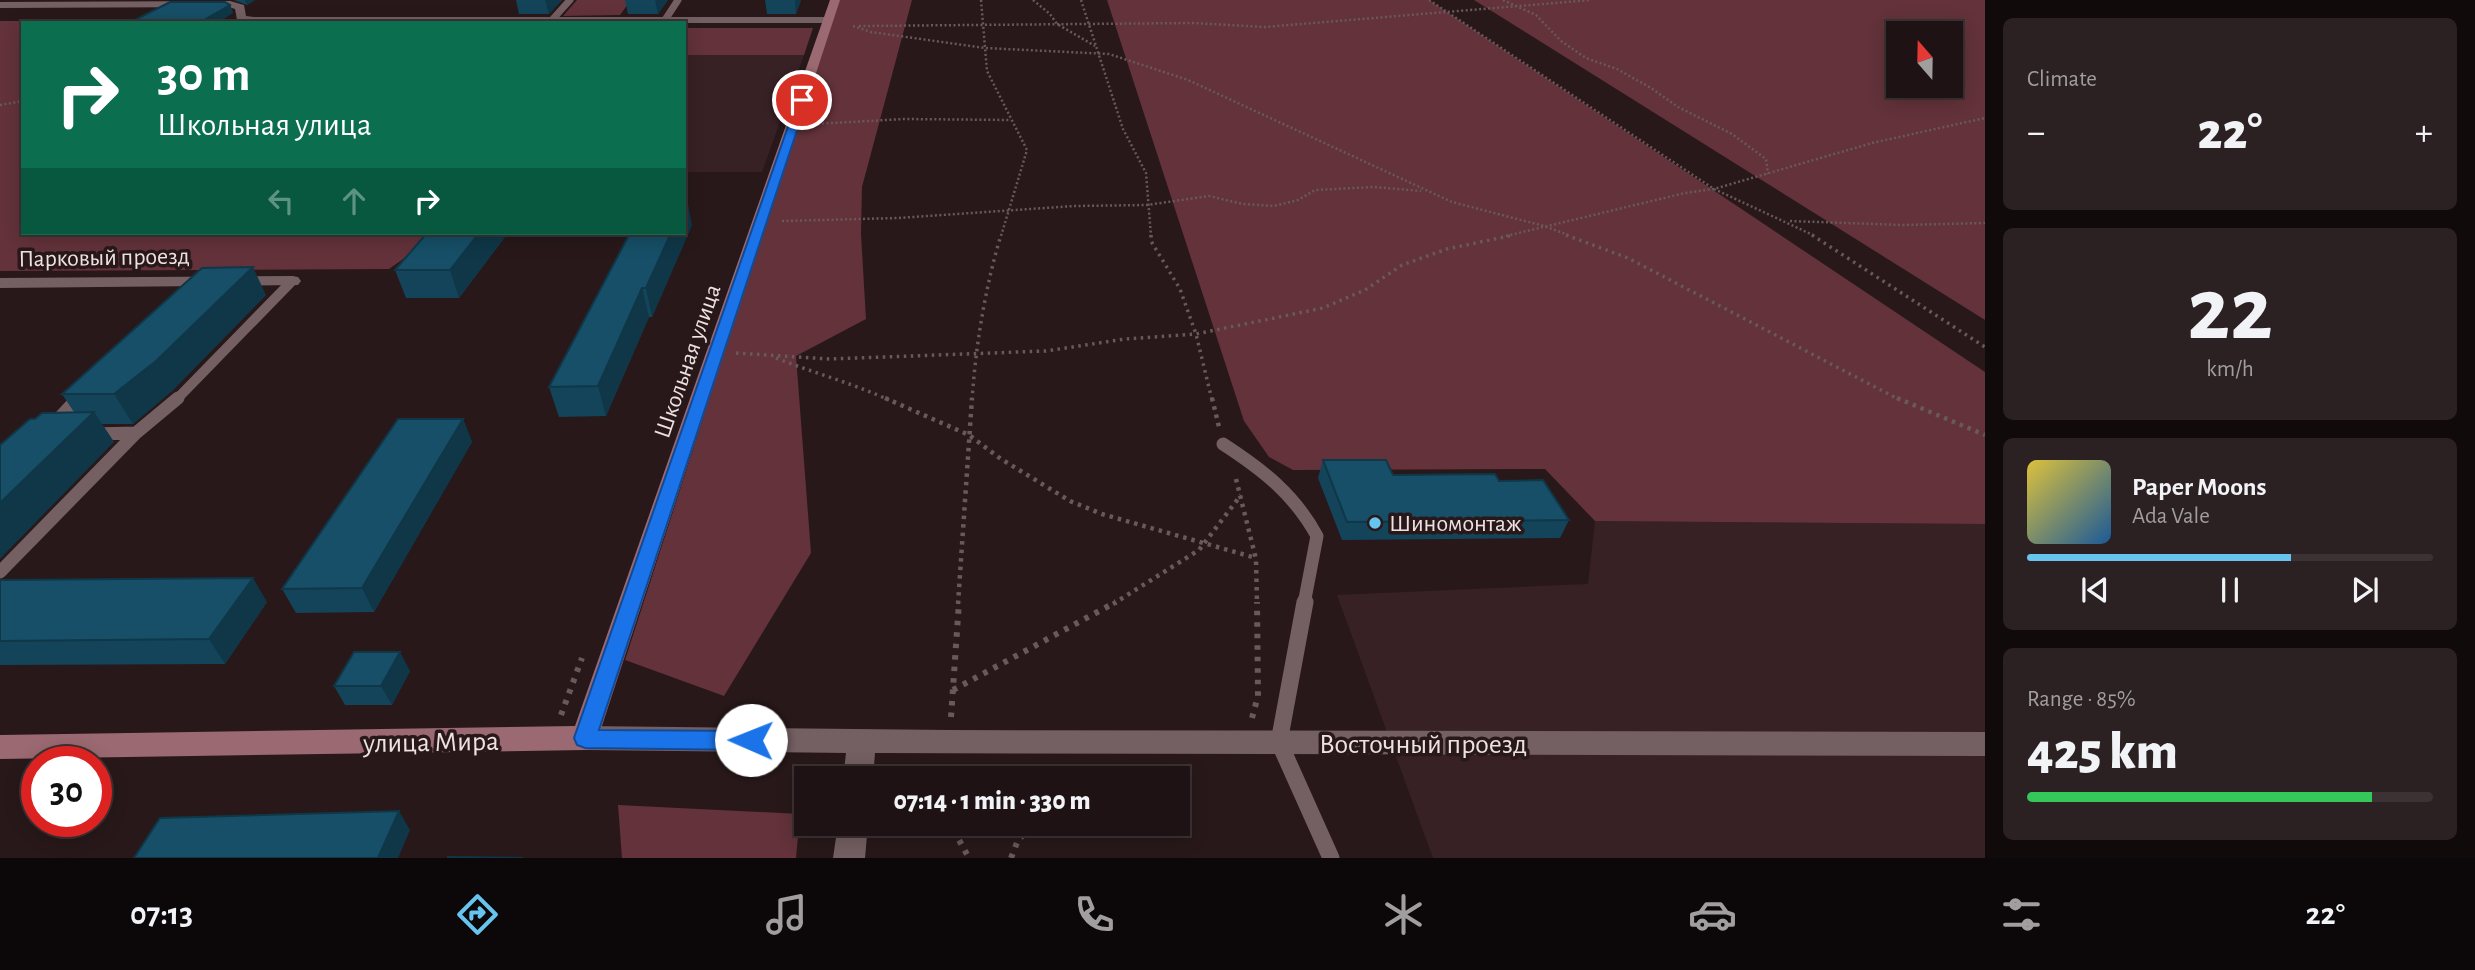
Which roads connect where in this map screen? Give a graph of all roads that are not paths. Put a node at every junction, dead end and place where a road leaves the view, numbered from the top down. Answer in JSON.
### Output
{"nodes":[{"id":1,"x":570,"y":0,"type":"edge"},
{"id":2,"x":678,"y":0,"type":"edge"},
{"id":3,"x":835,"y":0,"type":"edge"},
{"id":4,"x":0,"y":5,"type":"edge"},
{"id":5,"x":552,"y":20,"type":"junction"},
{"id":6,"x":665,"y":20,"type":"junction"},
{"id":7,"x":829,"y":20,"type":"junction"},
{"id":8,"x":200,"y":281,"type":"junction"},
{"id":9,"x":292,"y":281,"type":"joint"},
{"id":10,"x":0,"y":283,"type":"edge"},
{"id":11,"x":180,"y":299,"type":"edge"},
{"id":12,"x":92,"y":384,"type":"edge"},
{"id":13,"x":136,"y":433,"type":"junction"},
{"id":14,"x":1223,"y":444,"type":"road end"},
{"id":15,"x":0,"y":572,"type":"edge"},
{"id":16,"x":585,"y":738,"type":"junction"},
{"id":17,"x":862,"y":742,"type":"junction"},
{"id":18,"x":1279,"y":743,"type":"junction"},
{"id":19,"x":1985,"y":744,"type":"edge"},
{"id":20,"x":0,"y":747,"type":"edge"},
{"id":21,"x":859,"y":766,"type":"edge"},
{"id":22,"x":852,"y":836,"type":"edge"},
{"id":23,"x":849,"y":858,"type":"edge"},
{"id":24,"x":1331,"y":858,"type":"edge"}],
"edges":[{"from":1,"to":5,"type":"lane"},
{"from":2,"to":6,"type":"lane"},
{"from":3,"to":7,"type":"street","name":"Школьная улица"},
{"from":4,"to":5,"type":"street"},
{"from":5,"to":6,"type":"street"},
{"from":6,"to":7,"type":"street"},
{"from":7,"to":16,"type":"street","name":"Школьная улица"},
{"from":8,"to":9,"type":"street","name":"Парковый проезд"},
{"from":8,"to":10,"type":"street","name":"Парковый проезд"},
{"from":8,"to":11,"type":"lane"},
{"from":9,"to":13,"type":"lane"},
{"from":12,"to":13,"type":"lane"},
{"from":13,"to":15,"type":"lane"},
{"from":14,"to":18,"type":"lane"},
{"from":16,"to":17,"type":"street","name":"улица Мира"},
{"from":16,"to":20,"type":"street","name":"улица Мира"},
{"from":17,"to":18,"type":"street","name":"Восточный проезд"},
{"from":17,"to":21,"type":"street"},
{"from":18,"to":19,"type":"street","name":"Восточный проезд"},
{"from":18,"to":24,"type":"lane"},
{"from":22,"to":23,"type":"street"}]}
